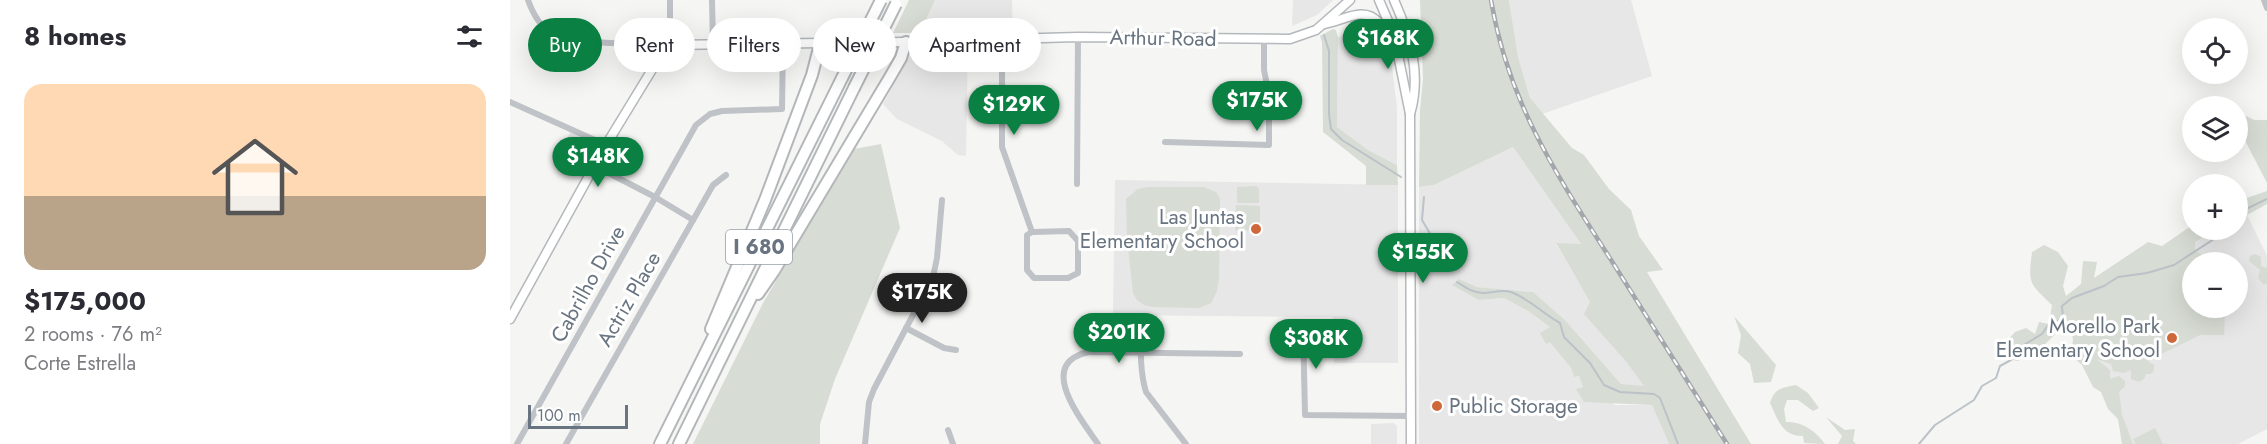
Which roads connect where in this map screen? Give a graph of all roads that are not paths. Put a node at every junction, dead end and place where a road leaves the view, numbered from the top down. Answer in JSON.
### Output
{"nodes":[{"id":1,"x":528,"y":0,"type":"edge"},
{"id":2,"x":670,"y":0,"type":"edge"},
{"id":3,"x":712,"y":0,"type":"edge"},
{"id":4,"x":880,"y":0,"type":"edge"},
{"id":5,"x":1350,"y":0,"type":"edge"},
{"id":6,"x":1379,"y":0,"type":"edge"},
{"id":7,"x":1394,"y":0,"type":"edge"},
{"id":8,"x":2264,"y":0,"type":"edge"},
{"id":9,"x":897,"y":2,"type":"edge"},
{"id":10,"x":2267,"y":8,"type":"edge"},
{"id":11,"x":669,"y":18,"type":"edge"},
{"id":12,"x":712,"y":18,"type":"edge"},
{"id":13,"x":1324,"y":24,"type":"junction"},
{"id":14,"x":1078,"y":37,"type":"junction"},
{"id":15,"x":1041,"y":38,"type":"edge"},
{"id":16,"x":1264,"y":40,"type":"junction"},
{"id":17,"x":614,"y":42,"type":"edge"},
{"id":18,"x":896,"y":42,"type":"edge"},
{"id":19,"x":906,"y":42,"type":"joint"},
{"id":20,"x":1397,"y":48,"type":"junction"},
{"id":21,"x":813,"y":69,"type":"edge"},
{"id":22,"x":651,"y":72,"type":"edge"},
{"id":23,"x":783,"y":72,"type":"edge"},
{"id":24,"x":1002,"y":72,"type":"edge"},
{"id":25,"x":510,"y":102,"type":"edge"},
{"id":26,"x":1410,"y":114,"type":"junction"},
{"id":27,"x":1165,"y":142,"type":"dead end"},
{"id":28,"x":606,"y":145,"type":"junction"},
{"id":29,"x":595,"y":166,"type":"junction"},
{"id":30,"x":726,"y":175,"type":"dead end"},
{"id":31,"x":1077,"y":184,"type":"dead end"},
{"id":32,"x":655,"y":197,"type":"junction"},
{"id":33,"x":942,"y":200,"type":"dead end"},
{"id":34,"x":693,"y":220,"type":"junction"},
{"id":35,"x":1032,"y":232,"type":"junction"},
{"id":36,"x":743,"y":313,"type":"junction"},
{"id":37,"x":510,"y":320,"type":"edge"},
{"id":38,"x":1141,"y":320,"type":"dead end"},
{"id":39,"x":1303,"y":325,"type":"dead end"},
{"id":40,"x":906,"y":328,"type":"junction"},
{"id":41,"x":956,"y":350,"type":"dead end"},
{"id":42,"x":1141,"y":353,"type":"junction"},
{"id":43,"x":1240,"y":354,"type":"dead end"},
{"id":44,"x":694,"y":376,"type":"junction"},
{"id":45,"x":1410,"y":416,"type":"junction"},
{"id":46,"x":948,"y":430,"type":"dead end"},
{"id":47,"x":517,"y":444,"type":"edge"},
{"id":48,"x":566,"y":444,"type":"edge"},
{"id":49,"x":660,"y":444,"type":"edge"},
{"id":50,"x":679,"y":444,"type":"edge"},
{"id":51,"x":865,"y":444,"type":"edge"},
{"id":52,"x":953,"y":444,"type":"edge"},
{"id":53,"x":1098,"y":444,"type":"edge"},
{"id":54,"x":1186,"y":444,"type":"edge"},
{"id":55,"x":1411,"y":444,"type":"edge"}],
"edges":[{"from":1,"to":17,"type":"street"},
{"from":2,"to":11,"type":"street"},
{"from":3,"to":12,"type":"street"},
{"from":4,"to":44,"type":"highway","number":"I 680","bridge":true},
{"from":5,"to":13,"type":"main road","name":"Arthur Road"},
{"from":6,"to":20,"type":"main road"},
{"from":7,"to":26,"type":"main road"},
{"from":8,"to":10,"type":"street"},
{"from":9,"to":36,"type":"highway","number":"I 680","bridge":true},
{"from":13,"to":16,"type":"main road","name":"Arthur Road"},
{"from":13,"to":20,"type":"main road"},
{"from":14,"to":15,"type":"main road","name":"Arthur Road"},
{"from":14,"to":16,"type":"main road","name":"Arthur Road"},
{"from":14,"to":31,"type":"street"},
{"from":16,"to":27,"type":"street"},
{"from":18,"to":19,"type":"main road","name":"Arthur Road"},
{"from":19,"to":36,"type":"highway"},
{"from":20,"to":26,"type":"main road"},
{"from":21,"to":44,"type":"highway"},
{"from":22,"to":28,"type":"main road"},
{"from":23,"to":32,"type":"street","name":"Cabrilho Drive"},
{"from":24,"to":35,"type":"street"},
{"from":25,"to":28,"type":"street"},
{"from":26,"to":45,"type":"main road"},
{"from":28,"to":29,"type":"main road"},
{"from":29,"to":32,"type":"street"},
{"from":29,"to":37,"type":"main road"},
{"from":30,"to":34,"type":"street","name":"Actriz Place"},
{"from":32,"to":34,"type":"street"},
{"from":32,"to":47,"type":"street","name":"Cabrilho Drive"},
{"from":33,"to":40,"type":"street"},
{"from":34,"to":48,"type":"street","name":"Actriz Place"},
{"from":35,"to":35,"type":"street"},
{"from":36,"to":50,"type":"highway","number":"I 680"},
{"from":38,"to":42,"type":"street"},
{"from":39,"to":45,"type":"street"},
{"from":40,"to":41,"type":"street"},
{"from":40,"to":51,"type":"street"},
{"from":42,"to":43,"type":"street"},
{"from":42,"to":53,"type":"street"},
{"from":42,"to":54,"type":"street"},
{"from":44,"to":49,"type":"highway","number":"I 680"},
{"from":45,"to":55,"type":"main road"},
{"from":46,"to":52,"type":"street"}]}
